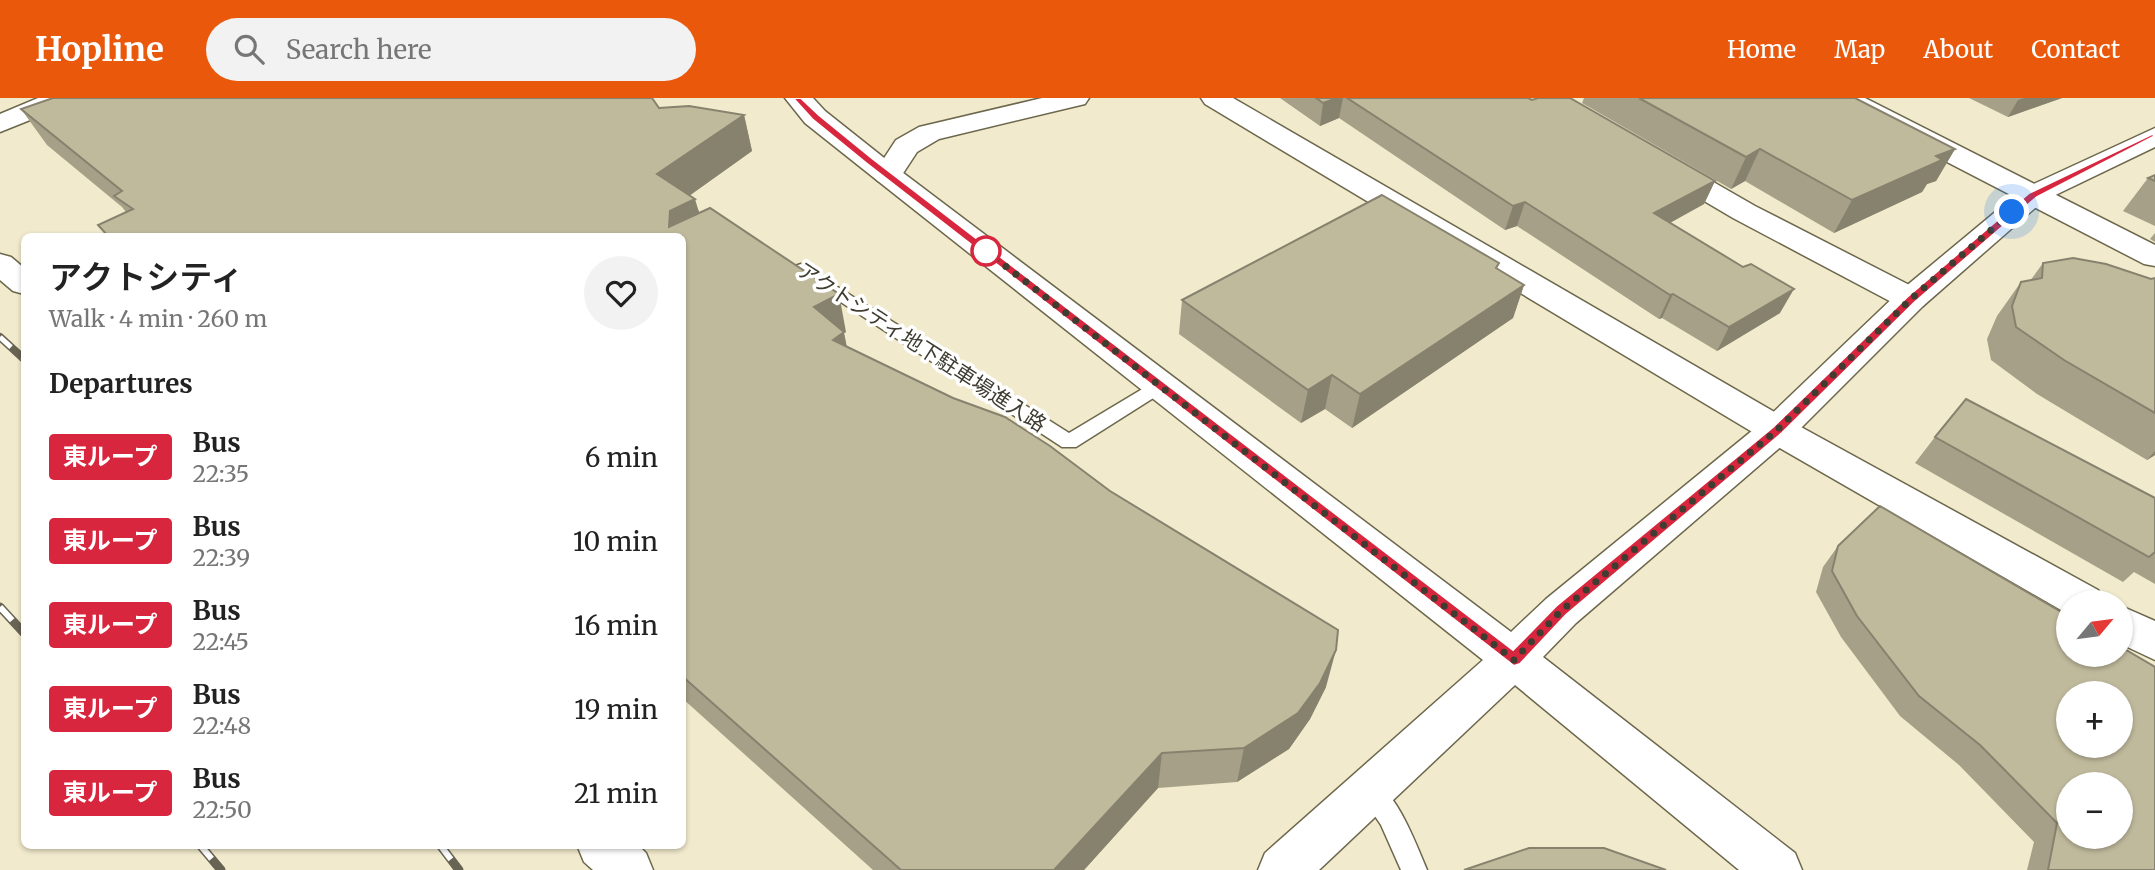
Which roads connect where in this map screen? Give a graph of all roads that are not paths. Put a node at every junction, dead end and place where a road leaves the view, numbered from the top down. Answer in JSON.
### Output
{"nodes":[{"id":1,"x":61,"y":98,"type":"edge"},
{"id":2,"x":798,"y":98,"type":"edge"},
{"id":3,"x":1076,"y":98,"type":"edge"},
{"id":4,"x":1214,"y":98,"type":"edge"},
{"id":5,"x":1844,"y":98,"type":"edge"},
{"id":6,"x":0,"y":124,"type":"edge"},
{"id":7,"x":2155,"y":136,"type":"edge"},
{"id":8,"x":1640,"y":152,"type":"edge"},
{"id":9,"x":888,"y":175,"type":"junction"},
{"id":10,"x":2033,"y":195,"type":"junction"},
{"id":11,"x":783,"y":257,"type":"edge"},
{"id":12,"x":2155,"y":257,"type":"edge"},
{"id":13,"x":0,"y":264,"type":"edge"},
{"id":14,"x":21,"y":282,"type":"edge"},
{"id":15,"x":1911,"y":299,"type":"junction"},
{"id":16,"x":1160,"y":386,"type":"junction"},
{"id":17,"x":1777,"y":430,"type":"junction"},
{"id":18,"x":2062,"y":590,"type":"edge"},
{"id":19,"x":2133,"y":630,"type":"edge"},
{"id":20,"x":2155,"y":642,"type":"edge"},
{"id":21,"x":1514,"y":660,"type":"junction"},
{"id":22,"x":1370,"y":791,"type":"junction"},
{"id":23,"x":606,"y":849,"type":"edge"},
{"id":24,"x":628,"y":870,"type":"edge"},
{"id":25,"x":1283,"y":870,"type":"edge"},
{"id":26,"x":1414,"y":870,"type":"edge"},
{"id":27,"x":1777,"y":870,"type":"edge"}],
"edges":[{"from":1,"to":6,"type":"street"},
{"from":2,"to":9,"type":"street"},
{"from":3,"to":9,"type":"street"},
{"from":4,"to":17,"type":"street"},
{"from":5,"to":10,"type":"street"},
{"from":7,"to":10,"type":"street"},
{"from":8,"to":15,"type":"street"},
{"from":9,"to":16,"type":"street"},
{"from":10,"to":12,"type":"street"},
{"from":10,"to":15,"type":"street"},
{"from":11,"to":16,"type":"lane","name":"アクトシティ地下駐車場進入路"},
{"from":13,"to":14,"type":"street"},
{"from":15,"to":17,"type":"street"},
{"from":16,"to":21,"type":"street"},
{"from":17,"to":18,"type":"street"},
{"from":17,"to":21,"type":"street"},
{"from":19,"to":20,"type":"street"},
{"from":21,"to":22,"type":"street"},
{"from":21,"to":27,"type":"street"},
{"from":22,"to":25,"type":"street"},
{"from":22,"to":26,"type":"lane"},
{"from":23,"to":24,"type":"street"}]}
